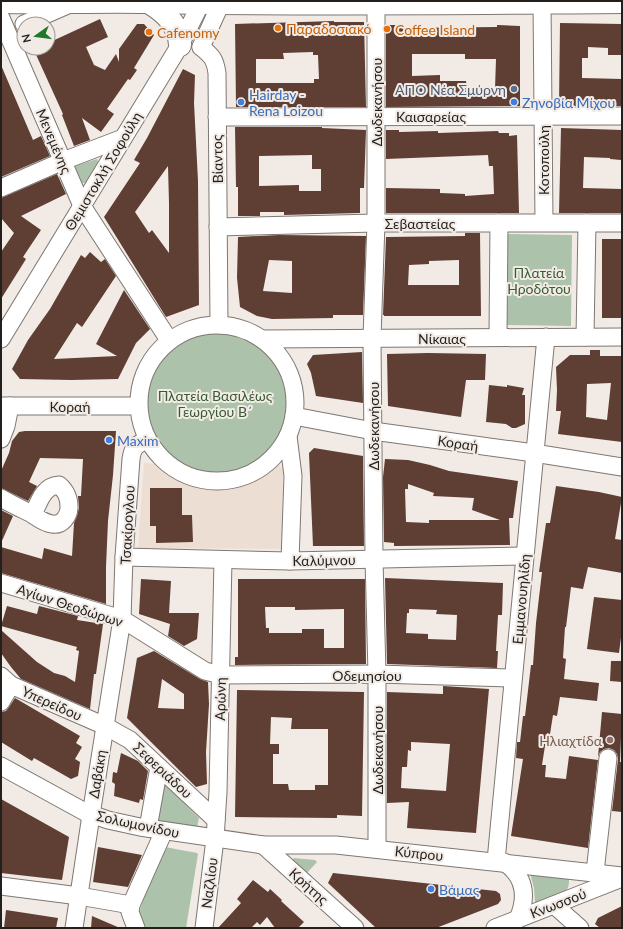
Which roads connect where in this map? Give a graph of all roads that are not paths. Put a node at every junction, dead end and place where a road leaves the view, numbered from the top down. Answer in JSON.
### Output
{"nodes":[{"id":1,"x":1,"y":2,"type":"edge"},
{"id":2,"x":75,"y":2,"type":"junction"},
{"id":3,"x":148,"y":2,"type":"edge"},
{"id":4,"x":211,"y":2,"type":"edge"},
{"id":5,"x":542,"y":2,"type":"junction"},
{"id":6,"x":622,"y":2,"type":"edge"},
{"id":7,"x":376,"y":3,"type":"junction"},
{"id":8,"x":43,"y":16,"type":"edge"},
{"id":9,"x":16,"y":26,"type":"edge"},
{"id":10,"x":3,"y":28,"type":"edge"},
{"id":11,"x":190,"y":46,"type":"junction"},
{"id":12,"x":376,"y":116,"type":"junction"},
{"id":13,"x":622,"y":116,"type":"edge"},
{"id":14,"x":217,"y":117,"type":"junction"},
{"id":15,"x":543,"y":117,"type":"junction"},
{"id":16,"x":123,"y":138,"type":"junction"},
{"id":17,"x":63,"y":161,"type":"junction"},
{"id":18,"x":1,"y":188,"type":"edge"},
{"id":19,"x":82,"y":206,"type":"junction"},
{"id":20,"x":544,"y":222,"type":"junction"},
{"id":21,"x":376,"y":223,"type":"junction"},
{"id":22,"x":499,"y":223,"type":"junction"},
{"id":23,"x":587,"y":223,"type":"junction"},
{"id":24,"x":622,"y":223,"type":"edge"},
{"id":25,"x":218,"y":227,"type":"junction"},
{"id":26,"x":219,"y":324,"type":"junction"},
{"id":27,"x":498,"y":337,"type":"junction"},
{"id":28,"x":546,"y":337,"type":"junction"},
{"id":29,"x":585,"y":337,"type":"junction"},
{"id":30,"x":622,"y":337,"type":"edge"},
{"id":31,"x":372,"y":338,"type":"junction"},
{"id":32,"x":1,"y":339,"type":"edge"},
{"id":33,"x":262,"y":339,"type":"junction"},
{"id":34,"x":169,"y":340,"type":"junction"},
{"id":35,"x":6,"y":406,"type":"edge"},
{"id":36,"x":138,"y":406,"type":"junction"},
{"id":37,"x":294,"y":416,"type":"junction"},
{"id":38,"x":373,"y":431,"type":"junction"},
{"id":39,"x":288,"y":436,"type":"junction"},
{"id":40,"x":1,"y":440,"type":"edge"},
{"id":41,"x":147,"y":440,"type":"junction"},
{"id":42,"x":534,"y":453,"type":"junction"},
{"id":43,"x":622,"y":467,"type":"edge"},
{"id":44,"x":1,"y":498,"type":"edge"},
{"id":45,"x":33,"y":515,"type":"dead end"},
{"id":46,"x":525,"y":556,"type":"junction"},
{"id":47,"x":124,"y":557,"type":"junction"},
{"id":48,"x":223,"y":560,"type":"junction"},
{"id":49,"x":290,"y":560,"type":"junction"},
{"id":50,"x":374,"y":560,"type":"junction"},
{"id":51,"x":1,"y":583,"type":"edge"},
{"id":52,"x":122,"y":619,"type":"junction"},
{"id":53,"x":377,"y":674,"type":"junction"},
{"id":54,"x":221,"y":675,"type":"junction"},
{"id":55,"x":513,"y":678,"type":"junction"},
{"id":56,"x":6,"y":680,"type":"edge"},
{"id":57,"x":1,"y":702,"type":"edge"},
{"id":58,"x":105,"y":726,"type":"junction"},
{"id":59,"x":608,"y":758,"type":"dead end"},
{"id":60,"x":1,"y":766,"type":"edge"},
{"id":61,"x":159,"y":767,"type":"junction"},
{"id":62,"x":91,"y":815,"type":"junction"},
{"id":63,"x":216,"y":820,"type":"junction"},
{"id":64,"x":156,"y":829,"type":"junction"},
{"id":65,"x":215,"y":838,"type":"junction"},
{"id":66,"x":263,"y":845,"type":"junction"},
{"id":67,"x":377,"y":848,"type":"junction"},
{"id":68,"x":500,"y":862,"type":"junction"},
{"id":69,"x":595,"y":872,"type":"junction"},
{"id":70,"x":622,"y":877,"type":"edge"},
{"id":71,"x":1,"y":886,"type":"edge"},
{"id":72,"x":79,"y":896,"type":"junction"},
{"id":73,"x":554,"y":904,"type":"junction"},
{"id":74,"x":131,"y":905,"type":"junction"},
{"id":75,"x":518,"y":919,"type":"junction"},
{"id":76,"x":74,"y":928,"type":"edge"},
{"id":77,"x":136,"y":928,"type":"edge"},
{"id":78,"x":204,"y":928,"type":"edge"},
{"id":79,"x":355,"y":928,"type":"edge"},
{"id":80,"x":495,"y":928,"type":"edge"},
{"id":81,"x":580,"y":928,"type":"edge"}],
"edges":[{"from":1,"to":2,"type":"main road"},
{"from":2,"to":3,"type":"main road"},
{"from":2,"to":8,"type":"street"},
{"from":3,"to":4,"type":"main road"},
{"from":3,"to":11,"type":"main road"},
{"from":4,"to":7,"type":"main road"},
{"from":4,"to":11,"type":"street","name":"Θεμιστοκλή Σοφούλη"},
{"from":5,"to":6,"type":"main road"},
{"from":5,"to":7,"type":"main road"},
{"from":5,"to":15,"type":"street","name":"Κοτοπούλη"},
{"from":7,"to":12,"type":"street","name":"Δωδεκανήσου"},
{"from":9,"to":10,"type":"street"},
{"from":10,"to":17,"type":"street","name":"Μενεμένης"},
{"from":11,"to":14,"type":"street","name":"Βίαντος"},
{"from":11,"to":16,"type":"street","name":"Θεμιστοκλή Σοφούλη"},
{"from":12,"to":14,"type":"street","name":"Καισαρείας"},
{"from":12,"to":15,"type":"street","name":"Καισαρείας"},
{"from":12,"to":21,"type":"street","name":"Δωδεκανήσου"},
{"from":13,"to":15,"type":"street","name":"Καισαρείας"},
{"from":14,"to":25,"type":"street","name":"Βίαντος"},
{"from":15,"to":20,"type":"street","name":"Κοτοπούλη"},
{"from":16,"to":17,"type":"street"},
{"from":16,"to":19,"type":"street","name":"Θεμιστοκλή Σοφούλη"},
{"from":17,"to":18,"type":"street"},
{"from":17,"to":19,"type":"street","name":"Μενεμένης"},
{"from":19,"to":32,"type":"street","name":"Θεμιστοκλή Σοφούλη"},
{"from":19,"to":34,"type":"street","name":"Μενεμένης"},
{"from":20,"to":22,"type":"street","name":"Σεβαστείας"},
{"from":20,"to":23,"type":"street","name":"Σεβαστείας"},
{"from":21,"to":22,"type":"street","name":"Σεβαστείας"},
{"from":21,"to":25,"type":"street","name":"Σεβαστείας"},
{"from":21,"to":31,"type":"street","name":"Δωδεκανήσου"},
{"from":22,"to":27,"type":"street"},
{"from":23,"to":24,"type":"street","name":"Σεβαστείας"},
{"from":23,"to":29,"type":"street"},
{"from":25,"to":26,"type":"street","name":"Βίαντος"},
{"from":26,"to":33,"type":"street"},
{"from":26,"to":34,"type":"street"},
{"from":27,"to":28,"type":"street","name":"Νίκαιας"},
{"from":27,"to":31,"type":"street","name":"Νίκαιας"},
{"from":28,"to":29,"type":"street","name":"Νίκαιας"},
{"from":28,"to":42,"type":"street","name":"Εμμανουηλίδη"},
{"from":29,"to":30,"type":"street","name":"Νίκαιας"},
{"from":31,"to":33,"type":"street","name":"Νίκαιας"},
{"from":31,"to":38,"type":"street","name":"Δωδεκανήσου"},
{"from":33,"to":37,"type":"street"},
{"from":34,"to":36,"type":"street"},
{"from":35,"to":36,"type":"street","name":"Κοραή"},
{"from":35,"to":40,"type":"street"},
{"from":36,"to":41,"type":"street"},
{"from":37,"to":38,"type":"street","name":"Κοραή"},
{"from":37,"to":39,"type":"street"},
{"from":38,"to":42,"type":"street","name":"Κοραή"},
{"from":38,"to":50,"type":"street","name":"Δωδεκανήσου"},
{"from":39,"to":41,"type":"street"},
{"from":39,"to":49,"type":"street"},
{"from":41,"to":47,"type":"street","name":"Τσακίρογλου"},
{"from":42,"to":43,"type":"street","name":"Κοραή"},
{"from":42,"to":46,"type":"street","name":"Εμμανουηλίδη"},
{"from":44,"to":45,"type":"street"},
{"from":46,"to":50,"type":"street","name":"Καλύμνου"},
{"from":46,"to":55,"type":"street","name":"Εμμανουηλίδη"},
{"from":47,"to":48,"type":"street","name":"Καλύμνου"},
{"from":47,"to":52,"type":"street","name":"Τσακίρογλου"},
{"from":48,"to":49,"type":"street","name":"Καλύμνου"},
{"from":48,"to":54,"type":"street","name":"Αρώνη"},
{"from":49,"to":50,"type":"street","name":"Καλύμνου"},
{"from":50,"to":53,"type":"street","name":"Δωδεκανήσου"},
{"from":51,"to":52,"type":"street","name":"Αγίων Θεοδώρων"},
{"from":52,"to":54,"type":"street","name":"Αγίων Θεοδώρων"},
{"from":52,"to":58,"type":"street","name":"Δαβάκη"},
{"from":53,"to":54,"type":"street","name":"Οδεμησίου"},
{"from":53,"to":55,"type":"street","name":"Οδεμησίου"},
{"from":53,"to":67,"type":"street","name":"Δωδεκανήσου"},
{"from":54,"to":63,"type":"street","name":"Αρώνη"},
{"from":55,"to":68,"type":"street","name":"Εμμανουηλίδη"},
{"from":56,"to":57,"type":"street"},
{"from":56,"to":58,"type":"street","name":"Υπερείδου"},
{"from":58,"to":61,"type":"street","name":"Σεφεριάδου"},
{"from":58,"to":62,"type":"street","name":"Δαβάκη"},
{"from":59,"to":69,"type":"street"},
{"from":60,"to":62,"type":"street","name":"Σολωμονίδου"},
{"from":61,"to":63,"type":"street","name":"Σεφεριάδου"},
{"from":61,"to":64,"type":"street"},
{"from":62,"to":64,"type":"street","name":"Σολωμονίδου"},
{"from":62,"to":72,"type":"street","name":"Δαβάκη"},
{"from":63,"to":65,"type":"street","name":"Αρώνη"},
{"from":64,"to":65,"type":"street","name":"Σολωμονίδου"},
{"from":64,"to":74,"type":"street"},
{"from":65,"to":66,"type":"street","name":"Κύπρου"},
{"from":65,"to":78,"type":"street","name":"Ναζλίου"},
{"from":66,"to":67,"type":"street","name":"Κύπρου"},
{"from":66,"to":79,"type":"street","name":"Κρήτης"},
{"from":67,"to":68,"type":"street","name":"Κύπρου"},
{"from":68,"to":69,"type":"street","name":"Κύπρου"},
{"from":68,"to":75,"type":"street"},
{"from":69,"to":70,"type":"street","name":"Κύπρου"},
{"from":70,"to":73,"type":"street","name":"Κνωσσού"},
{"from":71,"to":72,"type":"street"},
{"from":72,"to":74,"type":"street"},
{"from":72,"to":76,"type":"street","name":"Δαβάκη"},
{"from":73,"to":75,"type":"street","name":"Κνωσσού"},
{"from":73,"to":81,"type":"street"},
{"from":74,"to":77,"type":"street"},
{"from":75,"to":80,"type":"street","name":"Κνωσσού"}]}
